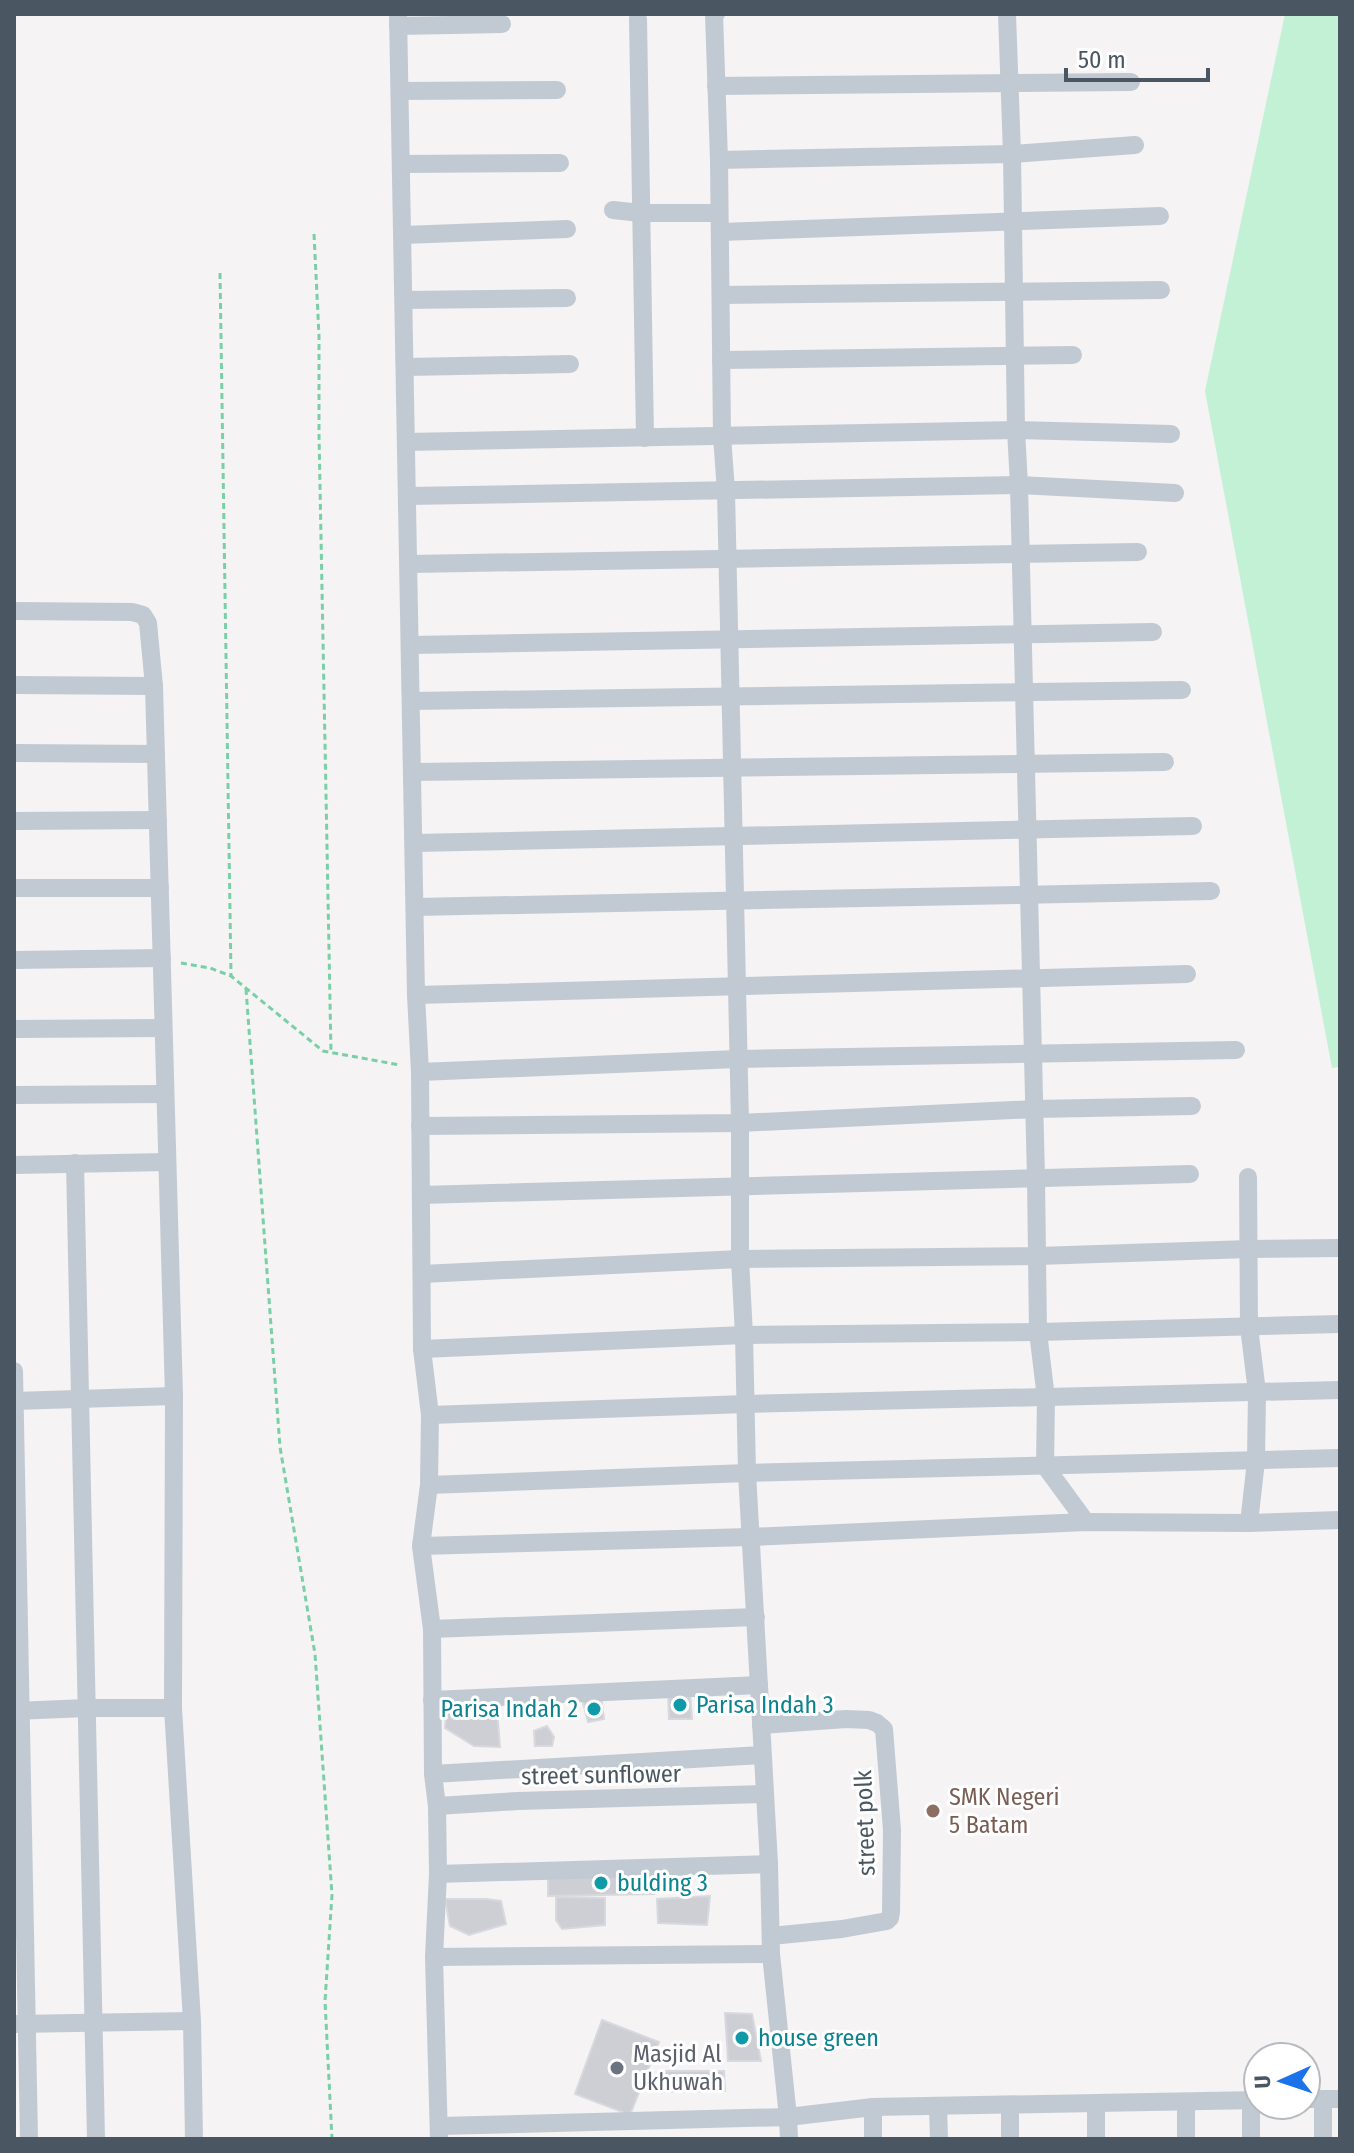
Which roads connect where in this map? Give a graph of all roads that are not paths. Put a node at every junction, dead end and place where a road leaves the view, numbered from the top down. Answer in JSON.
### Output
{"nodes":[{"id":1,"x":716,"y":14,"type":"edge"},
{"id":2,"x":1007,"y":14,"type":"edge"},
{"id":3,"x":638,"y":19,"type":"dead end"},
{"id":4,"x":398,"y":20,"type":"edge"},
{"id":5,"x":502,"y":24,"type":"dead end"},
{"id":6,"x":1131,"y":82,"type":"dead end"},
{"id":7,"x":1009,"y":83,"type":"junction"},
{"id":8,"x":716,"y":86,"type":"junction"},
{"id":9,"x":557,"y":90,"type":"dead end"},
{"id":10,"x":401,"y":91,"type":"junction"},
{"id":11,"x":1135,"y":145,"type":"dead end"},
{"id":12,"x":1012,"y":154,"type":"junction"},
{"id":13,"x":719,"y":160,"type":"junction"},
{"id":14,"x":560,"y":163,"type":"dead end"},
{"id":15,"x":402,"y":164,"type":"junction"},
{"id":16,"x":613,"y":210,"type":"dead end"},
{"id":17,"x":641,"y":213,"type":"junction"},
{"id":18,"x":1160,"y":216,"type":"dead end"},
{"id":19,"x":720,"y":223,"type":"junction"},
{"id":20,"x":1013,"y":223,"type":"junction"},
{"id":21,"x":567,"y":229,"type":"dead end"},
{"id":22,"x":403,"y":235,"type":"junction"},
{"id":23,"x":1161,"y":290,"type":"dead end"},
{"id":24,"x":1014,"y":291,"type":"junction"},
{"id":25,"x":721,"y":295,"type":"junction"},
{"id":26,"x":567,"y":298,"type":"dead end"},
{"id":27,"x":404,"y":300,"type":"junction"},
{"id":28,"x":1073,"y":355,"type":"dead end"},
{"id":29,"x":1015,"y":356,"type":"junction"},
{"id":30,"x":721,"y":360,"type":"junction"},
{"id":31,"x":570,"y":364,"type":"dead end"},
{"id":32,"x":406,"y":367,"type":"junction"},
{"id":33,"x":1016,"y":430,"type":"junction"},
{"id":34,"x":1171,"y":434,"type":"dead end"},
{"id":35,"x":722,"y":436,"type":"junction"},
{"id":36,"x":645,"y":438,"type":"junction"},
{"id":37,"x":406,"y":442,"type":"junction"},
{"id":38,"x":1019,"y":485,"type":"junction"},
{"id":39,"x":726,"y":491,"type":"junction"},
{"id":40,"x":1175,"y":493,"type":"dead end"},
{"id":41,"x":408,"y":496,"type":"junction"},
{"id":42,"x":1138,"y":552,"type":"dead end"},
{"id":43,"x":1021,"y":554,"type":"junction"},
{"id":44,"x":727,"y":559,"type":"junction"},
{"id":45,"x":410,"y":564,"type":"junction"},
{"id":46,"x":14,"y":611,"type":"edge"},
{"id":47,"x":1153,"y":632,"type":"dead end"},
{"id":48,"x":1023,"y":634,"type":"junction"},
{"id":49,"x":729,"y":640,"type":"junction"},
{"id":50,"x":411,"y":645,"type":"junction"},
{"id":51,"x":14,"y":685,"type":"edge"},
{"id":52,"x":154,"y":686,"type":"junction"},
{"id":53,"x":1182,"y":690,"type":"dead end"},
{"id":54,"x":1024,"y":692,"type":"junction"},
{"id":55,"x":731,"y":697,"type":"junction"},
{"id":56,"x":412,"y":701,"type":"junction"},
{"id":57,"x":14,"y":753,"type":"edge"},
{"id":58,"x":156,"y":754,"type":"junction"},
{"id":59,"x":1165,"y":762,"type":"dead end"},
{"id":60,"x":1026,"y":764,"type":"junction"},
{"id":61,"x":732,"y":768,"type":"junction"},
{"id":62,"x":413,"y":772,"type":"junction"},
{"id":63,"x":158,"y":820,"type":"junction"},
{"id":64,"x":14,"y":821,"type":"edge"},
{"id":65,"x":1193,"y":826,"type":"dead end"},
{"id":66,"x":1028,"y":830,"type":"junction"},
{"id":67,"x":733,"y":837,"type":"junction"},
{"id":68,"x":415,"y":843,"type":"junction"},
{"id":69,"x":14,"y":888,"type":"edge"},
{"id":70,"x":160,"y":888,"type":"junction"},
{"id":71,"x":1211,"y":891,"type":"dead end"},
{"id":72,"x":1029,"y":895,"type":"junction"},
{"id":73,"x":735,"y":901,"type":"junction"},
{"id":74,"x":416,"y":907,"type":"junction"},
{"id":75,"x":162,"y":958,"type":"junction"},
{"id":76,"x":14,"y":960,"type":"edge"},
{"id":77,"x":1187,"y":974,"type":"dead end"},
{"id":78,"x":1030,"y":978,"type":"junction"},
{"id":79,"x":736,"y":986,"type":"junction"},
{"id":80,"x":416,"y":995,"type":"junction"},
{"id":81,"x":163,"y":1028,"type":"junction"},
{"id":82,"x":14,"y":1029,"type":"edge"},
{"id":83,"x":1236,"y":1050,"type":"dead end"},
{"id":84,"x":1033,"y":1053,"type":"junction"},
{"id":85,"x":737,"y":1059,"type":"junction"},
{"id":86,"x":420,"y":1072,"type":"junction"},
{"id":87,"x":164,"y":1094,"type":"junction"},
{"id":88,"x":14,"y":1095,"type":"edge"},
{"id":89,"x":1192,"y":1106,"type":"dead end"},
{"id":90,"x":1035,"y":1109,"type":"junction"},
{"id":91,"x":740,"y":1123,"type":"junction"},
{"id":92,"x":420,"y":1126,"type":"junction"},
{"id":93,"x":167,"y":1162,"type":"junction"},
{"id":94,"x":75,"y":1163,"type":"junction"},
{"id":95,"x":14,"y":1165,"type":"edge"},
{"id":96,"x":1190,"y":1174,"type":"dead end"},
{"id":97,"x":1248,"y":1177,"type":"dead end"},
{"id":98,"x":1036,"y":1178,"type":"junction"},
{"id":99,"x":739,"y":1187,"type":"junction"},
{"id":100,"x":421,"y":1195,"type":"junction"},
{"id":101,"x":1340,"y":1248,"type":"edge"},
{"id":102,"x":1249,"y":1249,"type":"junction"},
{"id":103,"x":1038,"y":1256,"type":"junction"},
{"id":104,"x":740,"y":1259,"type":"junction"},
{"id":105,"x":422,"y":1274,"type":"junction"},
{"id":106,"x":1340,"y":1324,"type":"edge"},
{"id":107,"x":1249,"y":1327,"type":"junction"},
{"id":108,"x":1038,"y":1332,"type":"junction"},
{"id":109,"x":744,"y":1335,"type":"junction"},
{"id":110,"x":422,"y":1349,"type":"junction"},
{"id":111,"x":14,"y":1371,"type":"edge"},
{"id":112,"x":1340,"y":1390,"type":"edge"},
{"id":113,"x":1257,"y":1392,"type":"junction"},
{"id":114,"x":174,"y":1396,"type":"junction"},
{"id":115,"x":1046,"y":1398,"type":"junction"},
{"id":116,"x":81,"y":1399,"type":"junction"},
{"id":117,"x":14,"y":1401,"type":"edge"},
{"id":118,"x":746,"y":1404,"type":"junction"},
{"id":119,"x":430,"y":1415,"type":"junction"},
{"id":120,"x":1340,"y":1458,"type":"edge"},
{"id":121,"x":1256,"y":1461,"type":"junction"},
{"id":122,"x":1045,"y":1466,"type":"junction"},
{"id":123,"x":747,"y":1473,"type":"junction"},
{"id":124,"x":429,"y":1485,"type":"junction"},
{"id":125,"x":1340,"y":1520,"type":"edge"},
{"id":126,"x":1086,"y":1522,"type":"junction"},
{"id":127,"x":1249,"y":1523,"type":"junction"},
{"id":128,"x":750,"y":1537,"type":"junction"},
{"id":129,"x":421,"y":1546,"type":"junction"},
{"id":130,"x":756,"y":1617,"type":"junction"},
{"id":131,"x":432,"y":1629,"type":"junction"},
{"id":132,"x":759,"y":1685,"type":"junction"},
{"id":133,"x":432,"y":1700,"type":"junction"},
{"id":134,"x":87,"y":1708,"type":"junction"},
{"id":135,"x":173,"y":1708,"type":"junction"},
{"id":136,"x":17,"y":1711,"type":"edge"},
{"id":137,"x":761,"y":1725,"type":"junction"},
{"id":138,"x":762,"y":1755,"type":"junction"},
{"id":139,"x":433,"y":1774,"type":"junction"},
{"id":140,"x":765,"y":1794,"type":"junction"},
{"id":141,"x":437,"y":1806,"type":"junction"},
{"id":142,"x":769,"y":1864,"type":"junction"},
{"id":143,"x":438,"y":1874,"type":"junction"},
{"id":144,"x":771,"y":1945,"type":"junction"},
{"id":145,"x":434,"y":1957,"type":"junction"},
{"id":146,"x":192,"y":2021,"type":"junction"},
{"id":147,"x":93,"y":2022,"type":"junction"},
{"id":148,"x":20,"y":2024,"type":"edge"},
{"id":149,"x":1323,"y":2099,"type":"edge"},
{"id":150,"x":1242,"y":2100,"type":"edge"},
{"id":151,"x":1186,"y":2102,"type":"junction"},
{"id":152,"x":1096,"y":2103,"type":"junction"},
{"id":153,"x":938,"y":2106,"type":"junction"},
{"id":154,"x":1010,"y":2106,"type":"junction"},
{"id":155,"x":873,"y":2107,"type":"junction"},
{"id":156,"x":788,"y":2117,"type":"junction"},
{"id":157,"x":439,"y":2132,"type":"edge"},
{"id":158,"x":29,"y":2139,"type":"edge"},
{"id":159,"x":96,"y":2139,"type":"edge"},
{"id":160,"x":194,"y":2139,"type":"edge"},
{"id":161,"x":789,"y":2139,"type":"edge"},
{"id":162,"x":873,"y":2139,"type":"edge"},
{"id":163,"x":939,"y":2139,"type":"edge"},
{"id":164,"x":1010,"y":2139,"type":"edge"},
{"id":165,"x":1096,"y":2139,"type":"edge"},
{"id":166,"x":1186,"y":2139,"type":"edge"},
{"id":167,"x":1323,"y":2139,"type":"edge"}],
"edges":[{"from":1,"to":8,"type":"street"},
{"from":2,"to":7,"type":"street"},
{"from":3,"to":17,"type":"street"},
{"from":4,"to":5,"type":"street"},
{"from":4,"to":10,"type":"street"},
{"from":6,"to":7,"type":"street"},
{"from":7,"to":8,"type":"street"},
{"from":7,"to":12,"type":"street"},
{"from":8,"to":13,"type":"street"},
{"from":9,"to":10,"type":"street"},
{"from":10,"to":15,"type":"street"},
{"from":11,"to":12,"type":"street"},
{"from":12,"to":13,"type":"street"},
{"from":12,"to":20,"type":"street"},
{"from":13,"to":19,"type":"street"},
{"from":14,"to":15,"type":"street"},
{"from":15,"to":22,"type":"street"},
{"from":16,"to":17,"type":"street"},
{"from":17,"to":19,"type":"street"},
{"from":17,"to":36,"type":"street"},
{"from":18,"to":20,"type":"street"},
{"from":19,"to":20,"type":"street"},
{"from":19,"to":25,"type":"street"},
{"from":20,"to":24,"type":"street"},
{"from":21,"to":22,"type":"street"},
{"from":22,"to":27,"type":"street"},
{"from":23,"to":24,"type":"street"},
{"from":24,"to":25,"type":"street"},
{"from":24,"to":29,"type":"street"},
{"from":25,"to":30,"type":"street"},
{"from":26,"to":27,"type":"street"},
{"from":27,"to":32,"type":"street"},
{"from":28,"to":29,"type":"street"},
{"from":29,"to":30,"type":"street"},
{"from":29,"to":33,"type":"street"},
{"from":30,"to":35,"type":"street"},
{"from":31,"to":32,"type":"street"},
{"from":32,"to":37,"type":"street"},
{"from":33,"to":34,"type":"street"},
{"from":33,"to":35,"type":"street"},
{"from":33,"to":38,"type":"street"},
{"from":35,"to":36,"type":"street"},
{"from":35,"to":39,"type":"street"},
{"from":36,"to":37,"type":"street"},
{"from":37,"to":41,"type":"street"},
{"from":38,"to":39,"type":"street"},
{"from":38,"to":40,"type":"street"},
{"from":38,"to":43,"type":"street"},
{"from":39,"to":41,"type":"street"},
{"from":39,"to":44,"type":"street"},
{"from":41,"to":45,"type":"street"},
{"from":42,"to":43,"type":"street"},
{"from":43,"to":44,"type":"street"},
{"from":43,"to":48,"type":"street"},
{"from":44,"to":45,"type":"street"},
{"from":44,"to":49,"type":"street"},
{"from":45,"to":50,"type":"street"},
{"from":46,"to":52,"type":"street"},
{"from":47,"to":48,"type":"street"},
{"from":48,"to":49,"type":"street"},
{"from":48,"to":54,"type":"street"},
{"from":49,"to":50,"type":"street"},
{"from":49,"to":55,"type":"street"},
{"from":50,"to":56,"type":"street"},
{"from":51,"to":52,"type":"street"},
{"from":52,"to":58,"type":"street"},
{"from":53,"to":54,"type":"street"},
{"from":54,"to":55,"type":"street"},
{"from":54,"to":60,"type":"street"},
{"from":55,"to":56,"type":"street"},
{"from":55,"to":61,"type":"street"},
{"from":56,"to":62,"type":"street"},
{"from":57,"to":58,"type":"street"},
{"from":58,"to":63,"type":"street"},
{"from":59,"to":60,"type":"street"},
{"from":60,"to":61,"type":"street"},
{"from":60,"to":66,"type":"street"},
{"from":61,"to":62,"type":"street"},
{"from":61,"to":67,"type":"street"},
{"from":62,"to":68,"type":"street"},
{"from":63,"to":64,"type":"street"},
{"from":63,"to":70,"type":"street"},
{"from":65,"to":66,"type":"street"},
{"from":66,"to":67,"type":"street"},
{"from":66,"to":72,"type":"street"},
{"from":67,"to":68,"type":"street"},
{"from":67,"to":73,"type":"street"},
{"from":68,"to":74,"type":"street"},
{"from":69,"to":70,"type":"street"},
{"from":70,"to":75,"type":"street"},
{"from":71,"to":72,"type":"street"},
{"from":72,"to":73,"type":"street"},
{"from":72,"to":78,"type":"street"},
{"from":73,"to":74,"type":"street"},
{"from":73,"to":79,"type":"street"},
{"from":74,"to":80,"type":"street"},
{"from":75,"to":76,"type":"street"},
{"from":75,"to":81,"type":"street"},
{"from":77,"to":78,"type":"street"},
{"from":78,"to":79,"type":"street"},
{"from":78,"to":84,"type":"street"},
{"from":79,"to":80,"type":"street"},
{"from":79,"to":85,"type":"street"},
{"from":80,"to":86,"type":"street"},
{"from":81,"to":82,"type":"street"},
{"from":81,"to":87,"type":"street"},
{"from":83,"to":84,"type":"street"},
{"from":84,"to":85,"type":"street"},
{"from":84,"to":90,"type":"street"},
{"from":85,"to":86,"type":"street"},
{"from":85,"to":91,"type":"street"},
{"from":86,"to":92,"type":"street"},
{"from":87,"to":88,"type":"street"},
{"from":87,"to":93,"type":"street"},
{"from":89,"to":90,"type":"street"},
{"from":90,"to":91,"type":"street"},
{"from":90,"to":98,"type":"street"},
{"from":91,"to":92,"type":"street"},
{"from":91,"to":99,"type":"street"},
{"from":92,"to":100,"type":"street"},
{"from":93,"to":94,"type":"street"},
{"from":93,"to":114,"type":"street"},
{"from":94,"to":95,"type":"street"},
{"from":94,"to":116,"type":"street"},
{"from":96,"to":98,"type":"street"},
{"from":97,"to":102,"type":"street"},
{"from":98,"to":99,"type":"street"},
{"from":98,"to":103,"type":"street"},
{"from":99,"to":100,"type":"street"},
{"from":99,"to":104,"type":"street"},
{"from":100,"to":105,"type":"street"},
{"from":101,"to":102,"type":"street"},
{"from":102,"to":103,"type":"street"},
{"from":102,"to":107,"type":"street"},
{"from":103,"to":104,"type":"street"},
{"from":103,"to":108,"type":"street"},
{"from":104,"to":105,"type":"street"},
{"from":104,"to":109,"type":"street"},
{"from":105,"to":110,"type":"street"},
{"from":106,"to":107,"type":"street"},
{"from":107,"to":108,"type":"street"},
{"from":107,"to":113,"type":"street"},
{"from":108,"to":109,"type":"street"},
{"from":108,"to":115,"type":"street"},
{"from":109,"to":110,"type":"street"},
{"from":109,"to":118,"type":"street"},
{"from":110,"to":119,"type":"street"},
{"from":111,"to":117,"type":"street"},
{"from":112,"to":113,"type":"street"},
{"from":113,"to":115,"type":"street"},
{"from":113,"to":121,"type":"street"},
{"from":114,"to":116,"type":"street"},
{"from":114,"to":135,"type":"street"},
{"from":115,"to":118,"type":"street"},
{"from":115,"to":122,"type":"street"},
{"from":116,"to":117,"type":"street"},
{"from":116,"to":134,"type":"street"},
{"from":117,"to":136,"type":"street"},
{"from":118,"to":119,"type":"street"},
{"from":118,"to":123,"type":"street"},
{"from":119,"to":124,"type":"street"},
{"from":120,"to":121,"type":"street"},
{"from":121,"to":122,"type":"street"},
{"from":121,"to":127,"type":"street"},
{"from":122,"to":123,"type":"street"},
{"from":122,"to":126,"type":"street"},
{"from":123,"to":124,"type":"street"},
{"from":123,"to":128,"type":"street"},
{"from":124,"to":129,"type":"street"},
{"from":125,"to":127,"type":"street"},
{"from":126,"to":127,"type":"street"},
{"from":126,"to":128,"type":"street"},
{"from":128,"to":129,"type":"street"},
{"from":128,"to":130,"type":"street"},
{"from":129,"to":131,"type":"street"},
{"from":130,"to":131,"type":"street"},
{"from":130,"to":132,"type":"street"},
{"from":131,"to":133,"type":"street"},
{"from":132,"to":133,"type":"street"},
{"from":132,"to":137,"type":"street"},
{"from":133,"to":139,"type":"street"},
{"from":134,"to":135,"type":"street"},
{"from":134,"to":136,"type":"street"},
{"from":134,"to":147,"type":"street"},
{"from":135,"to":146,"type":"street"},
{"from":136,"to":148,"type":"street"},
{"from":137,"to":138,"type":"street"},
{"from":137,"to":144,"type":"street","name":"street polk"},
{"from":138,"to":139,"type":"street"},
{"from":138,"to":140,"type":"street"},
{"from":139,"to":141,"type":"street"},
{"from":140,"to":141,"type":"street","name":"street sunflower"},
{"from":140,"to":142,"type":"street"},
{"from":141,"to":143,"type":"street"},
{"from":142,"to":143,"type":"street"},
{"from":142,"to":144,"type":"street"},
{"from":143,"to":145,"type":"street"},
{"from":144,"to":145,"type":"street"},
{"from":144,"to":156,"type":"street"},
{"from":145,"to":157,"type":"street"},
{"from":146,"to":147,"type":"street"},
{"from":146,"to":160,"type":"street"},
{"from":147,"to":148,"type":"street"},
{"from":147,"to":159,"type":"street"},
{"from":148,"to":158,"type":"street"},
{"from":149,"to":167,"type":"street"},
{"from":150,"to":151,"type":"street"},
{"from":151,"to":152,"type":"street"},
{"from":151,"to":166,"type":"street"},
{"from":152,"to":154,"type":"street"},
{"from":152,"to":165,"type":"street"},
{"from":153,"to":154,"type":"street"},
{"from":153,"to":155,"type":"street"},
{"from":153,"to":163,"type":"street"},
{"from":154,"to":164,"type":"street"},
{"from":155,"to":156,"type":"street"},
{"from":155,"to":162,"type":"street"},
{"from":156,"to":157,"type":"street"},
{"from":156,"to":161,"type":"street"}]}
